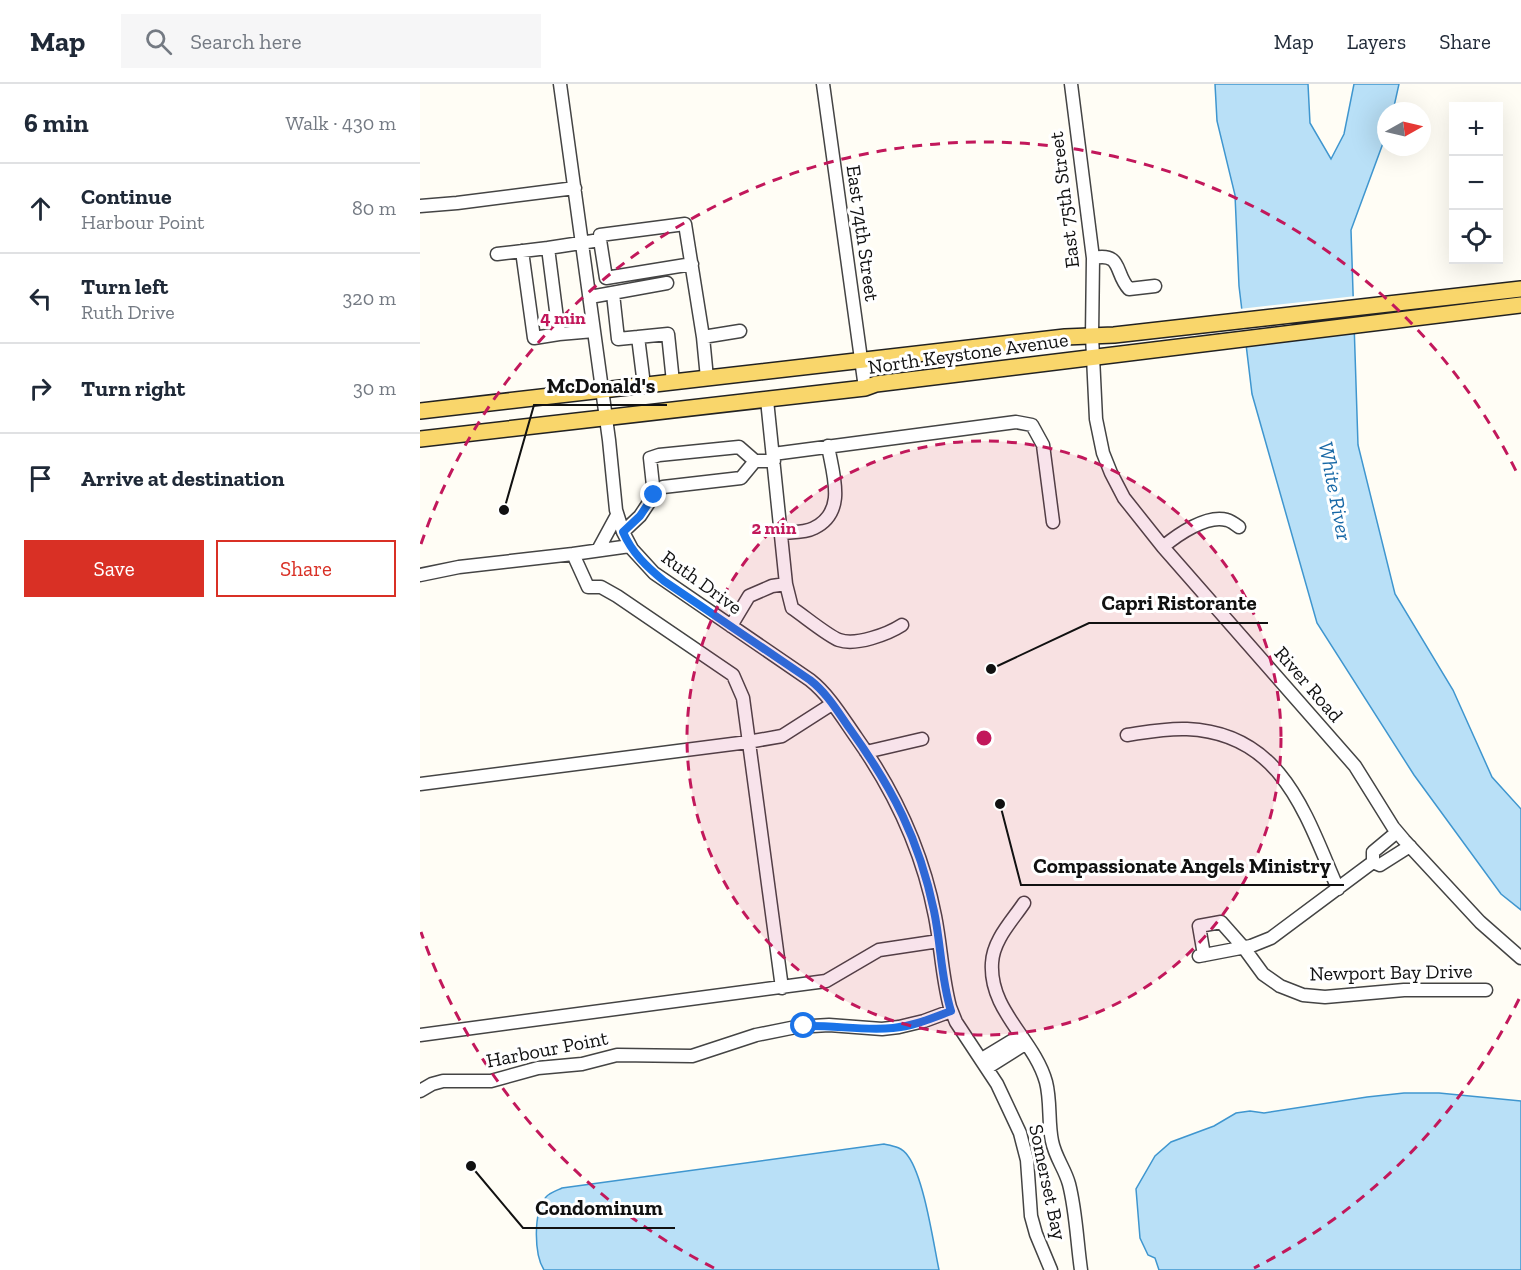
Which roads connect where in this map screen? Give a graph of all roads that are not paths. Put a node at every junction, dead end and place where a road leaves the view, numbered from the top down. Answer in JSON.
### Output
{"nodes":[{"id":1,"x":560,"y":84,"type":"edge"},
{"id":2,"x":823,"y":84,"type":"edge"},
{"id":3,"x":1071,"y":84,"type":"edge"},
{"id":4,"x":575,"y":189,"type":"junction"},
{"id":5,"x":420,"y":206,"type":"edge"},
{"id":6,"x":600,"y":240,"type":"junction"},
{"id":7,"x":582,"y":243,"type":"junction"},
{"id":8,"x":548,"y":248,"type":"junction"},
{"id":9,"x":522,"y":251,"type":"junction"},
{"id":10,"x":497,"y":254,"type":"dead end"},
{"id":11,"x":1093,"y":258,"type":"junction"},
{"id":12,"x":692,"y":264,"type":"junction"},
{"id":13,"x":668,"y":283,"type":"dead end"},
{"id":14,"x":1155,"y":286,"type":"dead end"},
{"id":15,"x":1521,"y":288,"type":"edge"},
{"id":16,"x":613,"y":294,"type":"junction"},
{"id":17,"x":590,"y":297,"type":"junction"},
{"id":18,"x":1521,"y":305,"type":"edge"},
{"id":19,"x":740,"y":331,"type":"dead end"},
{"id":20,"x":560,"y":334,"type":"junction"},
{"id":21,"x":595,"y":336,"type":"junction"},
{"id":22,"x":638,"y":337,"type":"junction"},
{"id":23,"x":704,"y":337,"type":"junction"},
{"id":24,"x":618,"y":339,"type":"junction"},
{"id":25,"x":1092,"y":347,"type":"junction"},
{"id":26,"x":862,"y":361,"type":"junction"},
{"id":27,"x":707,"y":378,"type":"junction"},
{"id":28,"x":673,"y":382,"type":"junction"},
{"id":29,"x":644,"y":386,"type":"junction"},
{"id":30,"x":865,"y":388,"type":"junction"},
{"id":31,"x":602,"y":390,"type":"junction"},
{"id":32,"x":767,"y":400,"type":"junction"},
{"id":33,"x":420,"y":411,"type":"edge"},
{"id":34,"x":606,"y":418,"type":"junction"},
{"id":35,"x":420,"y":439,"type":"edge"},
{"id":36,"x":828,"y":446,"type":"junction"},
{"id":37,"x":773,"y":457,"type":"junction"},
{"id":38,"x":755,"y":461,"type":"junction"},
{"id":39,"x":654,"y":495,"type":"junction"},
{"id":40,"x":617,"y":515,"type":"junction"},
{"id":41,"x":1053,"y":522,"type":"dead end"},
{"id":42,"x":1239,"y":527,"type":"dead end"},
{"id":43,"x":623,"y":532,"type":"junction"},
{"id":44,"x":781,"y":533,"type":"junction"},
{"id":45,"x":630,"y":546,"type":"junction"},
{"id":46,"x":1163,"y":547,"type":"junction"},
{"id":47,"x":598,"y":550,"type":"junction"},
{"id":48,"x":573,"y":554,"type":"junction"},
{"id":49,"x":420,"y":575,"type":"edge"},
{"id":50,"x":786,"y":584,"type":"junction"},
{"id":51,"x":902,"y":625,"type":"dead end"},
{"id":52,"x":730,"y":626,"type":"junction"},
{"id":53,"x":832,"y":704,"type":"junction"},
{"id":54,"x":1127,"y":735,"type":"dead end"},
{"id":55,"x":922,"y":739,"type":"dead end"},
{"id":56,"x":748,"y":742,"type":"junction"},
{"id":57,"x":866,"y":752,"type":"junction"},
{"id":58,"x":420,"y":784,"type":"edge"},
{"id":59,"x":1397,"y":832,"type":"junction"},
{"id":60,"x":1410,"y":846,"type":"junction"},
{"id":61,"x":1373,"y":862,"type":"junction"},
{"id":62,"x":1338,"y":889,"type":"junction"},
{"id":63,"x":1024,"y":903,"type":"dead end"},
{"id":64,"x":939,"y":941,"type":"junction"},
{"id":65,"x":1244,"y":948,"type":"junction"},
{"id":66,"x":1521,"y":958,"type":"edge"},
{"id":67,"x":782,"y":988,"type":"junction"},
{"id":68,"x":1486,"y":990,"type":"dead end"},
{"id":69,"x":951,"y":1011,"type":"junction"},
{"id":70,"x":420,"y":1035,"type":"edge"},
{"id":71,"x":1022,"y":1040,"type":"junction"},
{"id":72,"x":985,"y":1063,"type":"junction"},
{"id":73,"x":420,"y":1091,"type":"edge"},
{"id":74,"x":1051,"y":1270,"type":"edge"},
{"id":75,"x":1081,"y":1270,"type":"edge"}],
"edges":[{"from":1,"to":4,"type":"street","name":"Ruth Drive"},
{"from":2,"to":26,"type":"street","name":"East 74th Street"},
{"from":3,"to":11,"type":"street","name":"East 75th Street"},
{"from":4,"to":5,"type":"street"},
{"from":4,"to":7,"type":"street","name":"Ruth Drive"},
{"from":6,"to":7,"type":"street"},
{"from":6,"to":12,"type":"street"},
{"from":6,"to":12,"type":"street"},
{"from":7,"to":8,"type":"street"},
{"from":7,"to":17,"type":"street","name":"Ruth Drive"},
{"from":8,"to":9,"type":"street"},
{"from":8,"to":20,"type":"street"},
{"from":9,"to":10,"type":"street"},
{"from":9,"to":20,"type":"street"},
{"from":11,"to":14,"type":"street"},
{"from":11,"to":25,"type":"street","name":"East 75th Street"},
{"from":12,"to":23,"type":"street"},
{"from":13,"to":16,"type":"street"},
{"from":15,"to":25,"type":"main road","name":"North Keystone Avenue"},
{"from":16,"to":17,"type":"street"},
{"from":16,"to":24,"type":"street"},
{"from":17,"to":21,"type":"street","name":"Ruth Drive"},
{"from":18,"to":25,"type":"main road","name":"North Keystone Avenue"},
{"from":19,"to":23,"type":"street"},
{"from":20,"to":21,"type":"street"},
{"from":21,"to":24,"type":"street"},
{"from":21,"to":31,"type":"street","name":"Ruth Drive"},
{"from":22,"to":24,"type":"street"},
{"from":22,"to":28,"type":"street"},
{"from":22,"to":29,"type":"street"},
{"from":23,"to":27,"type":"street"},
{"from":25,"to":26,"type":"main road","name":"North Keystone Avenue"},
{"from":25,"to":30,"type":"main road","name":"North Keystone Avenue"},
{"from":25,"to":46,"type":"street","name":"River Road"},
{"from":26,"to":27,"type":"main road","name":"North Keystone Avenue"},
{"from":26,"to":30,"type":"street","name":"East 74th Street"},
{"from":27,"to":28,"type":"main road","name":"North Keystone Avenue"},
{"from":28,"to":29,"type":"main road","name":"North Keystone Avenue"},
{"from":29,"to":31,"type":"main road","name":"North Keystone Avenue"},
{"from":30,"to":32,"type":"main road","name":"North Keystone Avenue"},
{"from":31,"to":33,"type":"main road","name":"North Keystone Avenue"},
{"from":31,"to":34,"type":"street","name":"Ruth Drive"},
{"from":32,"to":34,"type":"main road","name":"North Keystone Avenue"},
{"from":32,"to":37,"type":"street"},
{"from":34,"to":35,"type":"main road","name":"North Keystone Avenue"},
{"from":34,"to":40,"type":"street","name":"Ruth Drive"},
{"from":36,"to":37,"type":"street"},
{"from":36,"to":41,"type":"street"},
{"from":36,"to":44,"type":"street"},
{"from":37,"to":38,"type":"street"},
{"from":37,"to":44,"type":"street"},
{"from":38,"to":39,"type":"street"},
{"from":38,"to":39,"type":"street"},
{"from":39,"to":43,"type":"street"},
{"from":40,"to":43,"type":"street","name":"Ruth Drive"},
{"from":40,"to":47,"type":"street"},
{"from":42,"to":46,"type":"street"},
{"from":43,"to":45,"type":"street","name":"Ruth Drive"},
{"from":44,"to":50,"type":"street"},
{"from":45,"to":47,"type":"street"},
{"from":45,"to":52,"type":"street","name":"Ruth Drive"},
{"from":46,"to":59,"type":"street","name":"River Road"},
{"from":47,"to":48,"type":"street"},
{"from":48,"to":49,"type":"street"},
{"from":48,"to":56,"type":"street"},
{"from":50,"to":51,"type":"street"},
{"from":50,"to":52,"type":"street"},
{"from":52,"to":53,"type":"street","name":"Ruth Drive"},
{"from":53,"to":56,"type":"street"},
{"from":53,"to":57,"type":"street","name":"Ruth Drive"},
{"from":54,"to":62,"type":"street"},
{"from":55,"to":57,"type":"street"},
{"from":56,"to":58,"type":"street"},
{"from":56,"to":67,"type":"street"},
{"from":57,"to":64,"type":"street","name":"Ruth Drive"},
{"from":59,"to":60,"type":"street","name":"River Road"},
{"from":59,"to":61,"type":"street"},
{"from":60,"to":61,"type":"street"},
{"from":60,"to":66,"type":"street","name":"River Road"},
{"from":61,"to":62,"type":"street"},
{"from":62,"to":65,"type":"street"},
{"from":63,"to":71,"type":"street","name":"Somerset Bay"},
{"from":64,"to":67,"type":"street"},
{"from":64,"to":69,"type":"street","name":"Ruth Drive"},
{"from":65,"to":65,"type":"street","name":"Newport Bay Drive"},
{"from":65,"to":68,"type":"street","name":"Newport Bay Drive"},
{"from":67,"to":70,"type":"street"},
{"from":69,"to":72,"type":"street","name":"Somerset Bay"},
{"from":69,"to":73,"type":"street","name":"Harbour Point"},
{"from":71,"to":72,"type":"street"},
{"from":71,"to":75,"type":"street","name":"Somerset Bay"},
{"from":72,"to":74,"type":"street","name":"Somerset Bay"}]}
